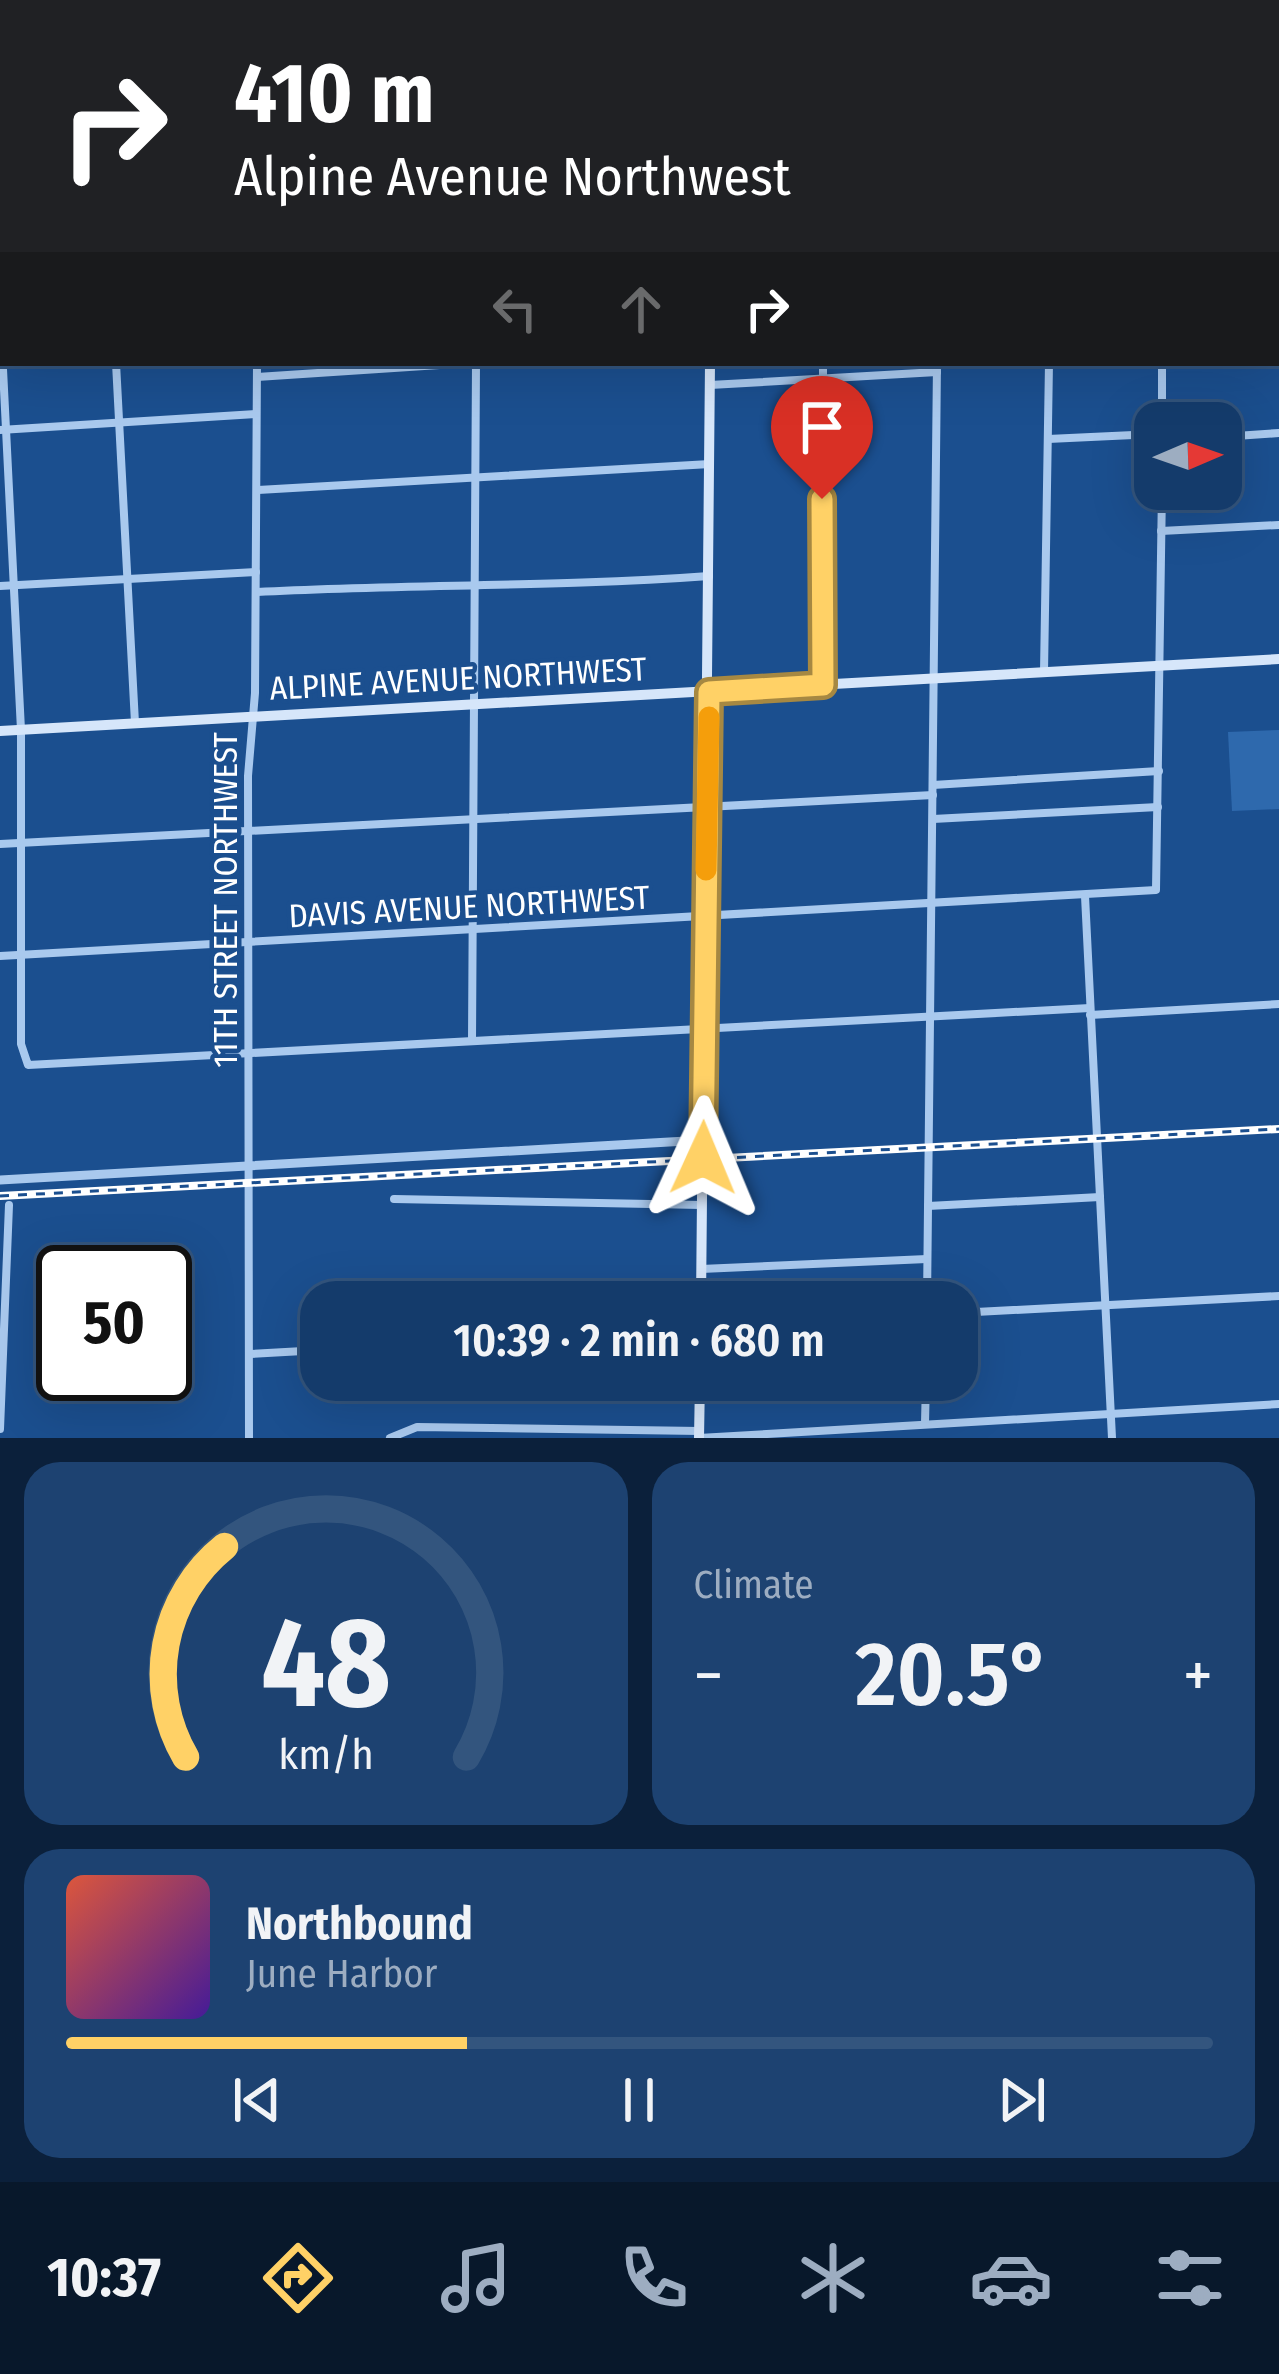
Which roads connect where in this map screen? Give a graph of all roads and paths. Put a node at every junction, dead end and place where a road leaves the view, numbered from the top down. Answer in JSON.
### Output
{"nodes":[{"id":1,"x":1,"y":366,"type":"edge"},
{"id":2,"x":116,"y":366,"type":"edge"},
{"id":3,"x":256,"y":366,"type":"edge"},
{"id":4,"x":423,"y":366,"type":"edge"},
{"id":5,"x":473,"y":366,"type":"edge"},
{"id":6,"x":710,"y":366,"type":"edge"},
{"id":7,"x":823,"y":366,"type":"edge"},
{"id":8,"x":1049,"y":366,"type":"edge"},
{"id":9,"x":1162,"y":366,"type":"edge"},
{"id":10,"x":937,"y":367,"type":"edge"},
{"id":11,"x":256,"y":376,"type":"junction"},
{"id":12,"x":823,"y":378,"type":"junction"},
{"id":13,"x":710,"y":385,"type":"junction"},
{"id":14,"x":1162,"y":402,"type":"edge"},
{"id":15,"x":257,"y":415,"type":"junction"},
{"id":16,"x":118,"y":422,"type":"junction"},
{"id":17,"x":3,"y":429,"type":"edge"},
{"id":18,"x":1279,"y":434,"type":"edge"},
{"id":19,"x":1134,"y":435,"type":"edge"},
{"id":20,"x":1242,"y":436,"type":"edge"},
{"id":21,"x":1048,"y":439,"type":"junction"},
{"id":22,"x":710,"y":464,"type":"junction"},
{"id":23,"x":474,"y":477,"type":"junction"},
{"id":24,"x":258,"y":490,"type":"junction"},
{"id":25,"x":1162,"y":510,"type":"edge"},
{"id":26,"x":1279,"y":525,"type":"edge"},
{"id":27,"x":1161,"y":531,"type":"junction"},
{"id":28,"x":256,"y":572,"type":"junction"},
{"id":29,"x":709,"y":576,"type":"junction"},
{"id":30,"x":128,"y":578,"type":"junction"},
{"id":31,"x":14,"y":585,"type":"junction"},
{"id":32,"x":0,"y":586,"type":"edge"},
{"id":33,"x":475,"y":586,"type":"junction"},
{"id":34,"x":257,"y":592,"type":"junction"},
{"id":35,"x":1279,"y":659,"type":"edge"},
{"id":36,"x":1160,"y":666,"type":"junction"},
{"id":37,"x":1044,"y":672,"type":"junction"},
{"id":38,"x":934,"y":679,"type":"junction"},
{"id":39,"x":823,"y":685,"type":"junction"},
{"id":40,"x":709,"y":692,"type":"junction"},
{"id":41,"x":474,"y":704,"type":"junction"},
{"id":42,"x":250,"y":716,"type":"junction"},
{"id":43,"x":135,"y":723,"type":"junction"},
{"id":44,"x":20,"y":730,"type":"junction"},
{"id":45,"x":0,"y":731,"type":"edge"},
{"id":46,"x":1159,"y":771,"type":"junction"},
{"id":47,"x":933,"y":790,"type":"junction"},
{"id":48,"x":708,"y":804,"type":"junction"},
{"id":49,"x":1158,"y":807,"type":"junction"},
{"id":50,"x":473,"y":816,"type":"junction"},
{"id":51,"x":933,"y":820,"type":"junction"},
{"id":52,"x":248,"y":828,"type":"junction"},
{"id":53,"x":21,"y":842,"type":"junction"},
{"id":54,"x":0,"y":844,"type":"edge"},
{"id":55,"x":1084,"y":896,"type":"junction"},
{"id":56,"x":931,"y":904,"type":"junction"},
{"id":57,"x":706,"y":916,"type":"junction"},
{"id":58,"x":472,"y":929,"type":"junction"},
{"id":59,"x":248,"y":942,"type":"junction"},
{"id":60,"x":21,"y":955,"type":"junction"},
{"id":61,"x":0,"y":956,"type":"edge"},
{"id":62,"x":1279,"y":1004,"type":"edge"},
{"id":63,"x":1090,"y":1012,"type":"junction"},
{"id":64,"x":931,"y":1016,"type":"junction"},
{"id":65,"x":704,"y":1027,"type":"junction"},
{"id":66,"x":472,"y":1042,"type":"junction"},
{"id":67,"x":248,"y":1054,"type":"junction"},
{"id":68,"x":704,"y":1140,"type":"junction"},
{"id":69,"x":251,"y":1169,"type":"junction"},
{"id":70,"x":0,"y":1180,"type":"edge"},
{"id":71,"x":1100,"y":1197,"type":"junction"},
{"id":72,"x":394,"y":1199,"type":"dead end"},
{"id":73,"x":9,"y":1205,"type":"dead end"},
{"id":74,"x":702,"y":1205,"type":"junction"},
{"id":75,"x":928,"y":1206,"type":"junction"},
{"id":76,"x":927,"y":1259,"type":"junction"},
{"id":77,"x":701,"y":1269,"type":"junction"},
{"id":78,"x":701,"y":1281,"type":"edge"},
{"id":79,"x":927,"y":1281,"type":"edge"},
{"id":80,"x":1279,"y":1295,"type":"edge"},
{"id":81,"x":1105,"y":1305,"type":"junction"},
{"id":82,"x":978,"y":1312,"type":"edge"},
{"id":83,"x":300,"y":1351,"type":"edge"},
{"id":84,"x":250,"y":1354,"type":"junction"},
{"id":85,"x":700,"y":1401,"type":"edge"},
{"id":86,"x":926,"y":1401,"type":"edge"},
{"id":87,"x":1279,"y":1405,"type":"edge"},
{"id":88,"x":1111,"y":1413,"type":"junction"},
{"id":89,"x":926,"y":1423,"type":"junction"},
{"id":90,"x":906,"y":1424,"type":"junction"},
{"id":91,"x":0,"y":1429,"type":"edge"},
{"id":92,"x":699,"y":1435,"type":"edge"},
{"id":93,"x":249,"y":1438,"type":"edge"},
{"id":94,"x":390,"y":1438,"type":"edge"},
{"id":95,"x":907,"y":1438,"type":"edge"},
{"id":96,"x":1112,"y":1438,"type":"edge"}],
"edges":[{"from":1,"to":17,"type":"street"},
{"from":2,"to":16,"type":"street"},
{"from":3,"to":11,"type":"street","name":"11TH STREET NORTHWEST"},
{"from":4,"to":11,"type":"street"},
{"from":5,"to":23,"type":"street"},
{"from":6,"to":13,"type":"main road"},
{"from":7,"to":12,"type":"street"},
{"from":8,"to":21,"type":"street"},
{"from":9,"to":14,"type":"street"},
{"from":10,"to":12,"type":"street"},
{"from":10,"to":38,"type":"street"},
{"from":11,"to":15,"type":"street","name":"11TH STREET NORTHWEST"},
{"from":12,"to":13,"type":"street"},
{"from":12,"to":39,"type":"street"},
{"from":13,"to":22,"type":"main road"},
{"from":15,"to":16,"type":"street"},
{"from":15,"to":24,"type":"street","name":"11TH STREET NORTHWEST"},
{"from":16,"to":17,"type":"street"},
{"from":16,"to":30,"type":"street"},
{"from":17,"to":31,"type":"street"},
{"from":18,"to":20,"type":"street"},
{"from":19,"to":21,"type":"street"},
{"from":21,"to":37,"type":"street"},
{"from":22,"to":23,"type":"street"},
{"from":22,"to":29,"type":"main road"},
{"from":23,"to":24,"type":"street"},
{"from":23,"to":33,"type":"street"},
{"from":24,"to":28,"type":"street","name":"11TH STREET NORTHWEST"},
{"from":25,"to":27,"type":"street"},
{"from":26,"to":27,"type":"street"},
{"from":27,"to":36,"type":"street"},
{"from":28,"to":30,"type":"street"},
{"from":28,"to":34,"type":"street","name":"11TH STREET NORTHWEST"},
{"from":29,"to":33,"type":"street"},
{"from":29,"to":40,"type":"main road"},
{"from":30,"to":31,"type":"street"},
{"from":30,"to":43,"type":"street"},
{"from":31,"to":32,"type":"street"},
{"from":31,"to":44,"type":"street"},
{"from":33,"to":34,"type":"street"},
{"from":33,"to":41,"type":"street"},
{"from":34,"to":42,"type":"street","name":"11TH STREET NORTHWEST"},
{"from":35,"to":36,"type":"main road","name":"ALPINE AVENUE NORTHWEST"},
{"from":36,"to":37,"type":"main road","name":"ALPINE AVENUE NORTHWEST"},
{"from":36,"to":46,"type":"street"},
{"from":37,"to":38,"type":"main road","name":"ALPINE AVENUE NORTHWEST"},
{"from":38,"to":39,"type":"main road","name":"ALPINE AVENUE NORTHWEST"},
{"from":38,"to":47,"type":"street"},
{"from":39,"to":40,"type":"main road","name":"ALPINE AVENUE NORTHWEST"},
{"from":40,"to":41,"type":"main road","name":"ALPINE AVENUE NORTHWEST"},
{"from":40,"to":48,"type":"main road"},
{"from":41,"to":42,"type":"main road","name":"ALPINE AVENUE NORTHWEST"},
{"from":41,"to":50,"type":"street"},
{"from":42,"to":43,"type":"main road","name":"ALPINE AVENUE NORTHWEST"},
{"from":42,"to":52,"type":"street","name":"11TH STREET NORTHWEST"},
{"from":43,"to":44,"type":"main road","name":"ALPINE AVENUE NORTHWEST"},
{"from":44,"to":45,"type":"main road","name":"ALPINE AVENUE NORTHWEST"},
{"from":44,"to":53,"type":"street"},
{"from":46,"to":47,"type":"street"},
{"from":46,"to":49,"type":"street"},
{"from":47,"to":48,"type":"street"},
{"from":47,"to":51,"type":"street"},
{"from":48,"to":50,"type":"street"},
{"from":48,"to":57,"type":"main road"},
{"from":49,"to":51,"type":"street"},
{"from":49,"to":55,"type":"street","name":"DAVIS AVENUE NORTHWEST"},
{"from":50,"to":52,"type":"street"},
{"from":50,"to":58,"type":"street"},
{"from":51,"to":56,"type":"street"},
{"from":52,"to":53,"type":"street"},
{"from":52,"to":59,"type":"street","name":"11TH STREET NORTHWEST"},
{"from":53,"to":54,"type":"street"},
{"from":53,"to":60,"type":"street"},
{"from":55,"to":56,"type":"street","name":"DAVIS AVENUE NORTHWEST"},
{"from":55,"to":63,"type":"street"},
{"from":56,"to":57,"type":"street","name":"DAVIS AVENUE NORTHWEST"},
{"from":56,"to":64,"type":"street"},
{"from":57,"to":58,"type":"street","name":"DAVIS AVENUE NORTHWEST"},
{"from":57,"to":65,"type":"main road"},
{"from":58,"to":59,"type":"street","name":"DAVIS AVENUE NORTHWEST"},
{"from":58,"to":66,"type":"street"},
{"from":59,"to":60,"type":"street","name":"DAVIS AVENUE NORTHWEST"},
{"from":59,"to":67,"type":"street","name":"11TH STREET NORTHWEST"},
{"from":60,"to":61,"type":"street","name":"DAVIS AVENUE NORTHWEST"},
{"from":60,"to":67,"type":"street"},
{"from":62,"to":63,"type":"street"},
{"from":63,"to":64,"type":"street"},
{"from":63,"to":71,"type":"street"},
{"from":64,"to":65,"type":"street"},
{"from":64,"to":75,"type":"street"},
{"from":65,"to":66,"type":"street"},
{"from":65,"to":68,"type":"main road"},
{"from":66,"to":67,"type":"street"},
{"from":67,"to":69,"type":"street","name":"11TH STREET NORTHWEST"},
{"from":68,"to":69,"type":"street"},
{"from":68,"to":74,"type":"main road"},
{"from":69,"to":70,"type":"street"},
{"from":69,"to":84,"type":"street","name":"11TH STREET NORTHWEST"},
{"from":71,"to":75,"type":"street"},
{"from":71,"to":81,"type":"street"},
{"from":72,"to":74,"type":"street"},
{"from":73,"to":91,"type":"street"},
{"from":74,"to":77,"type":"main road"},
{"from":75,"to":76,"type":"street"},
{"from":76,"to":77,"type":"street"},
{"from":76,"to":79,"type":"street"},
{"from":77,"to":78,"type":"main road"},
{"from":80,"to":81,"type":"street"},
{"from":81,"to":82,"type":"street"},
{"from":81,"to":88,"type":"street"},
{"from":83,"to":84,"type":"street"},
{"from":84,"to":93,"type":"street","name":"11TH STREET NORTHWEST"},
{"from":85,"to":92,"type":"main road"},
{"from":86,"to":89,"type":"street"},
{"from":87,"to":88,"type":"street"},
{"from":88,"to":89,"type":"street"},
{"from":88,"to":96,"type":"street"},
{"from":89,"to":90,"type":"street"},
{"from":90,"to":92,"type":"street"},
{"from":90,"to":95,"type":"street"},
{"from":92,"to":94,"type":"street"}]}
